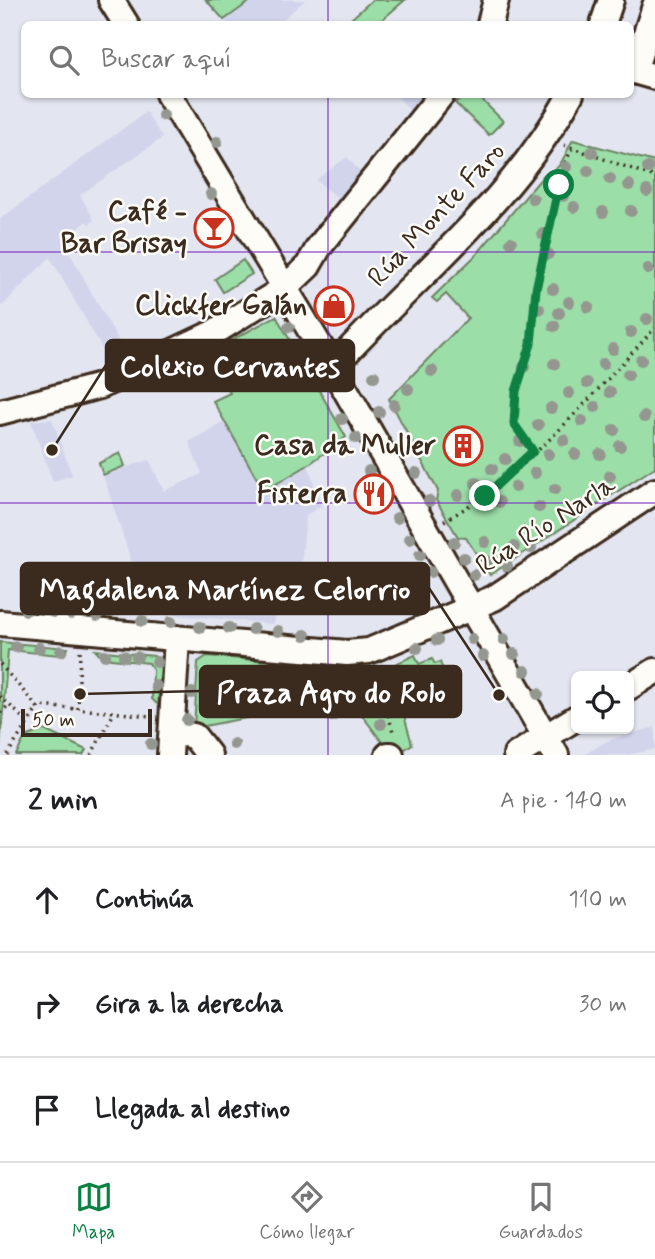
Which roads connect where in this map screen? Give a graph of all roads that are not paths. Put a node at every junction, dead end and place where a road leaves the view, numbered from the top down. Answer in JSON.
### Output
{"nodes":[{"id":1,"x":111,"y":0,"type":"edge"},
{"id":2,"x":496,"y":0,"type":"edge"},
{"id":3,"x":655,"y":6,"type":"edge"},
{"id":4,"x":124,"y":21,"type":"edge"},
{"id":5,"x":491,"y":21,"type":"edge"},
{"id":6,"x":643,"y":32,"type":"edge"},
{"id":7,"x":655,"y":77,"type":"edge"},
{"id":8,"x":170,"y":98,"type":"edge"},
{"id":9,"x":439,"y":98,"type":"edge"},
{"id":10,"x":568,"y":98,"type":"edge"},
{"id":11,"x":285,"y":288,"type":"junction"},
{"id":12,"x":330,"y":363,"type":"junction"},
{"id":13,"x":0,"y":412,"type":"edge"},
{"id":14,"x":655,"y":491,"type":"edge"},
{"id":15,"x":469,"y":609,"type":"junction"},
{"id":16,"x":0,"y":624,"type":"edge"},
{"id":17,"x":177,"y":638,"type":"junction"},
{"id":18,"x":655,"y":671,"type":"edge"},
{"id":19,"x":634,"y":684,"type":"edge"},
{"id":20,"x":571,"y":724,"type":"edge"},
{"id":21,"x":188,"y":735,"type":"dead end"},
{"id":22,"x":551,"y":746,"type":"edge"},
{"id":23,"x":170,"y":755,"type":"edge"},
{"id":24,"x":209,"y":755,"type":"edge"},
{"id":25,"x":516,"y":755,"type":"edge"}],
"edges":[{"from":1,"to":4,"type":"street"},
{"from":2,"to":5,"type":"street"},
{"from":3,"to":6,"type":"street"},
{"from":6,"to":7,"type":"street"},
{"from":8,"to":11,"type":"street"},
{"from":9,"to":11,"type":"street"},
{"from":10,"to":12,"type":"street","name":"Rúa Monte Faro"},
{"from":11,"to":12,"type":"street"},
{"from":11,"to":13,"type":"street"},
{"from":12,"to":15,"type":"street"},
{"from":14,"to":15,"type":"street","name":"Rúa Río Narla"},
{"from":15,"to":17,"type":"street","name":"Rúa Río Narla"},
{"from":15,"to":22,"type":"street"},
{"from":16,"to":17,"type":"street","name":"Rúa Río Narla"},
{"from":17,"to":23,"type":"street"},
{"from":18,"to":19,"type":"street"},
{"from":20,"to":22,"type":"street"},
{"from":21,"to":24,"type":"street"},
{"from":22,"to":25,"type":"street"}]}
